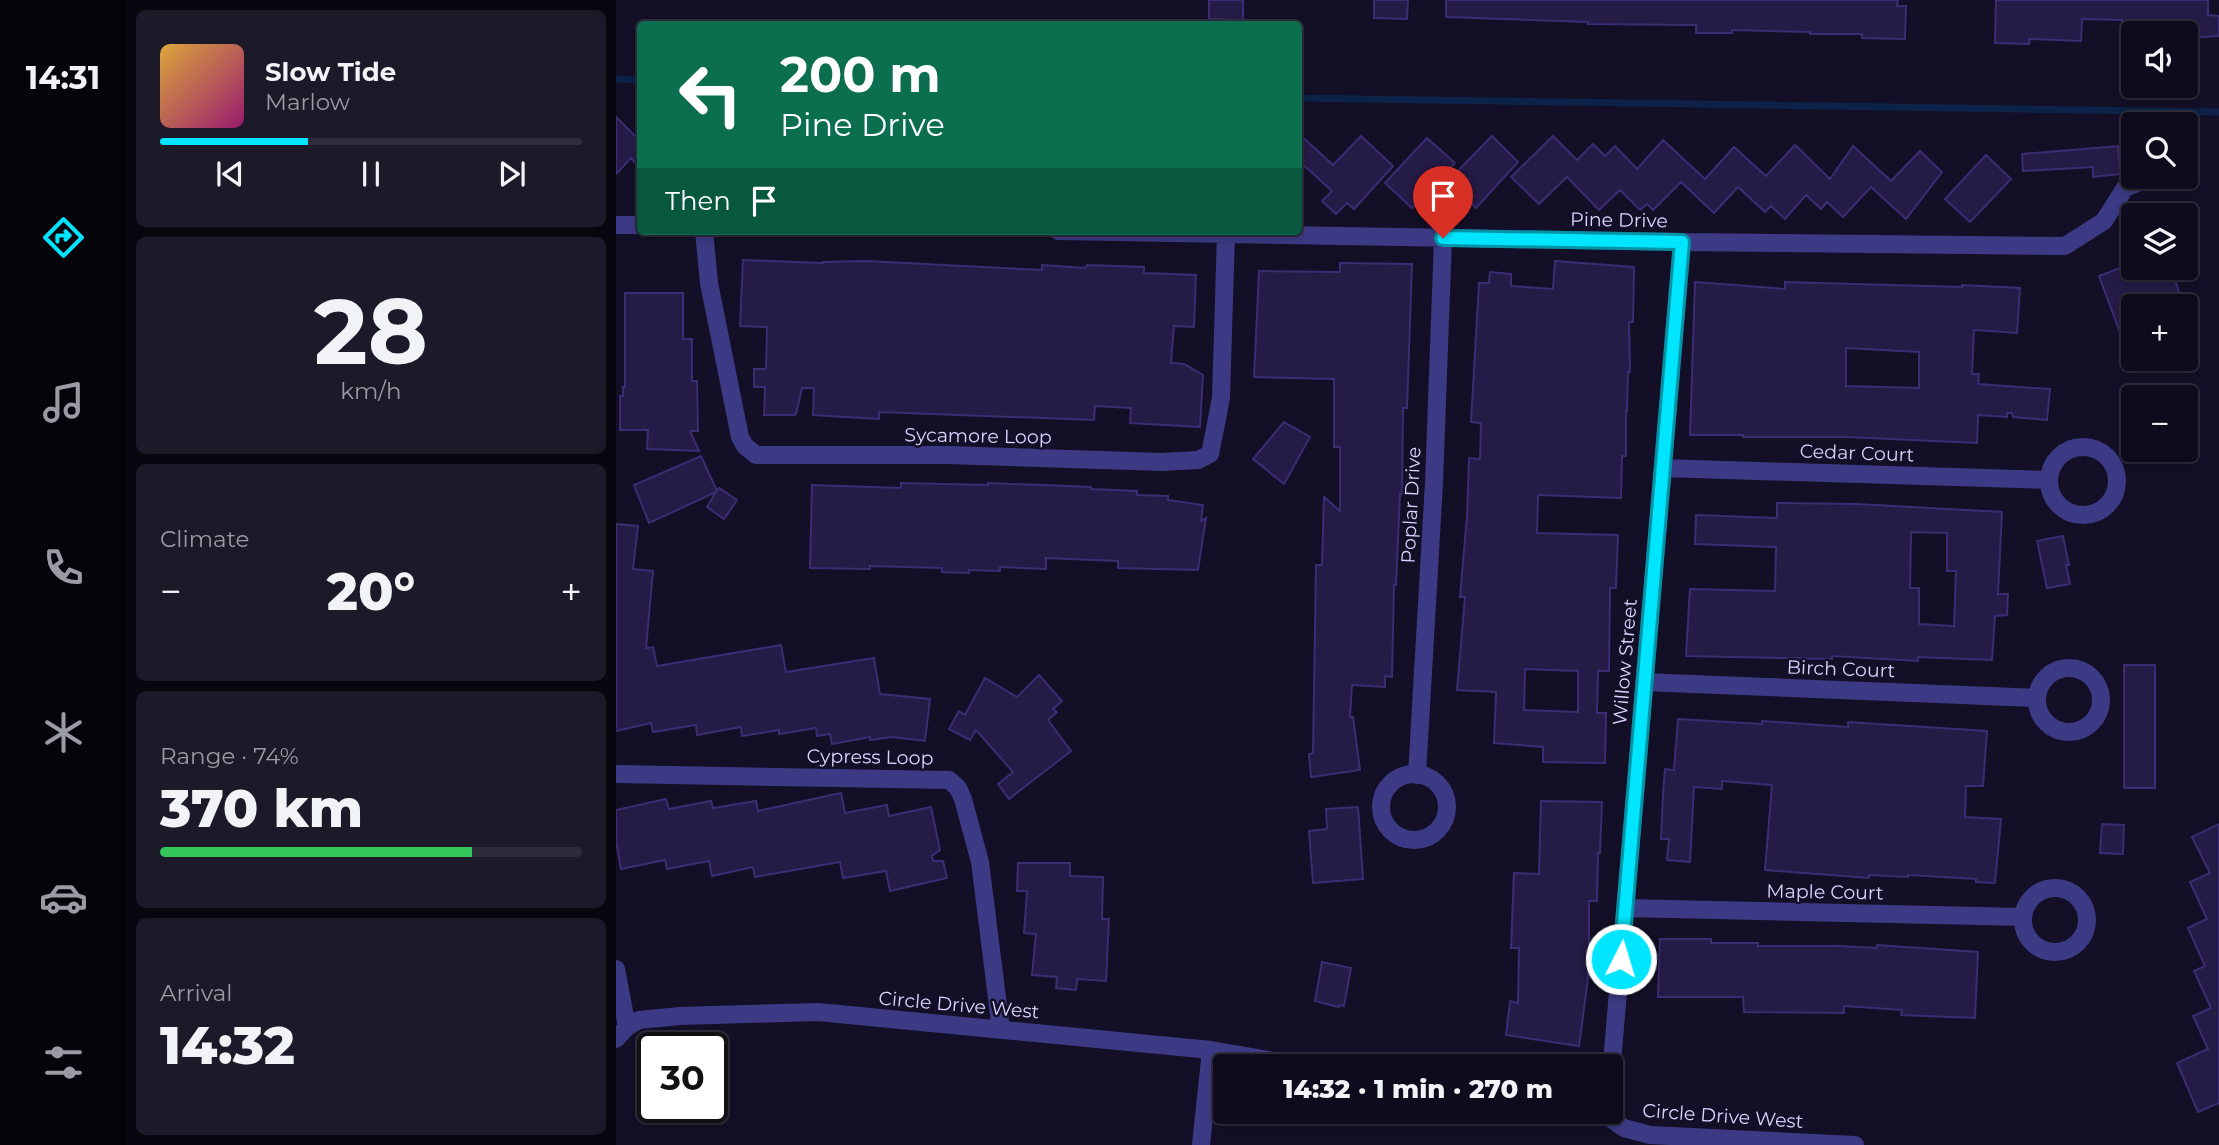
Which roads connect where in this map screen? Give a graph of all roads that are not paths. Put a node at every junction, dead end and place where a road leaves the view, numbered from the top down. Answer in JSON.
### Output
{"nodes":[{"id":1,"x":2123,"y":189,"type":"edge"},
{"id":2,"x":616,"y":225,"type":"edge"},
{"id":3,"x":637,"y":225,"type":"edge"},
{"id":4,"x":704,"y":235,"type":"edge"},
{"id":5,"x":1226,"y":235,"type":"edge"},
{"id":6,"x":1280,"y":235,"type":"edge"},
{"id":7,"x":1443,"y":238,"type":"junction"},
{"id":8,"x":1682,"y":242,"type":"junction"},
{"id":9,"x":1662,"y":468,"type":"junction"},
{"id":10,"x":2049,"y":480,"type":"dead end"},
{"id":11,"x":1644,"y":682,"type":"junction"},
{"id":12,"x":2037,"y":698,"type":"dead end"},
{"id":13,"x":616,"y":774,"type":"edge"},
{"id":14,"x":1417,"y":775,"type":"dead end"},
{"id":15,"x":1626,"y":908,"type":"junction"},
{"id":16,"x":2023,"y":917,"type":"dead end"},
{"id":17,"x":616,"y":969,"type":"edge"},
{"id":18,"x":1001,"y":1030,"type":"junction"},
{"id":19,"x":622,"y":1033,"type":"edge"},
{"id":20,"x":1211,"y":1050,"type":"junction"},
{"id":21,"x":1234,"y":1054,"type":"edge"},
{"id":22,"x":1613,"y":1054,"type":"edge"},
{"id":23,"x":1618,"y":1124,"type":"edge"},
{"id":24,"x":1201,"y":1145,"type":"edge"},
{"id":25,"x":1855,"y":1145,"type":"edge"}],
"edges":[{"from":1,"to":8,"type":"street","name":"Pine Drive"},
{"from":2,"to":3,"type":"street"},
{"from":4,"to":5,"type":"street","name":"Sycamore Loop"},
{"from":6,"to":7,"type":"street","name":"Pine Drive"},
{"from":7,"to":8,"type":"street","name":"Pine Drive"},
{"from":7,"to":14,"type":"street","name":"Poplar Drive"},
{"from":8,"to":9,"type":"street","name":"Willow Street"},
{"from":9,"to":10,"type":"street","name":"Cedar Court"},
{"from":9,"to":11,"type":"street","name":"Willow Street"},
{"from":11,"to":12,"type":"street","name":"Birch Court"},
{"from":11,"to":15,"type":"street","name":"Willow Street"},
{"from":13,"to":18,"type":"street","name":"Cypress Loop"},
{"from":15,"to":16,"type":"street","name":"Maple Court"},
{"from":15,"to":22,"type":"street","name":"Willow Street"},
{"from":17,"to":19,"type":"street"},
{"from":18,"to":19,"type":"street","name":"Circle Drive West"},
{"from":18,"to":20,"type":"street","name":"Circle Drive West"},
{"from":20,"to":21,"type":"street","name":"Circle Drive West"},
{"from":20,"to":24,"type":"street"},
{"from":23,"to":25,"type":"street","name":"Circle Drive West"}]}
